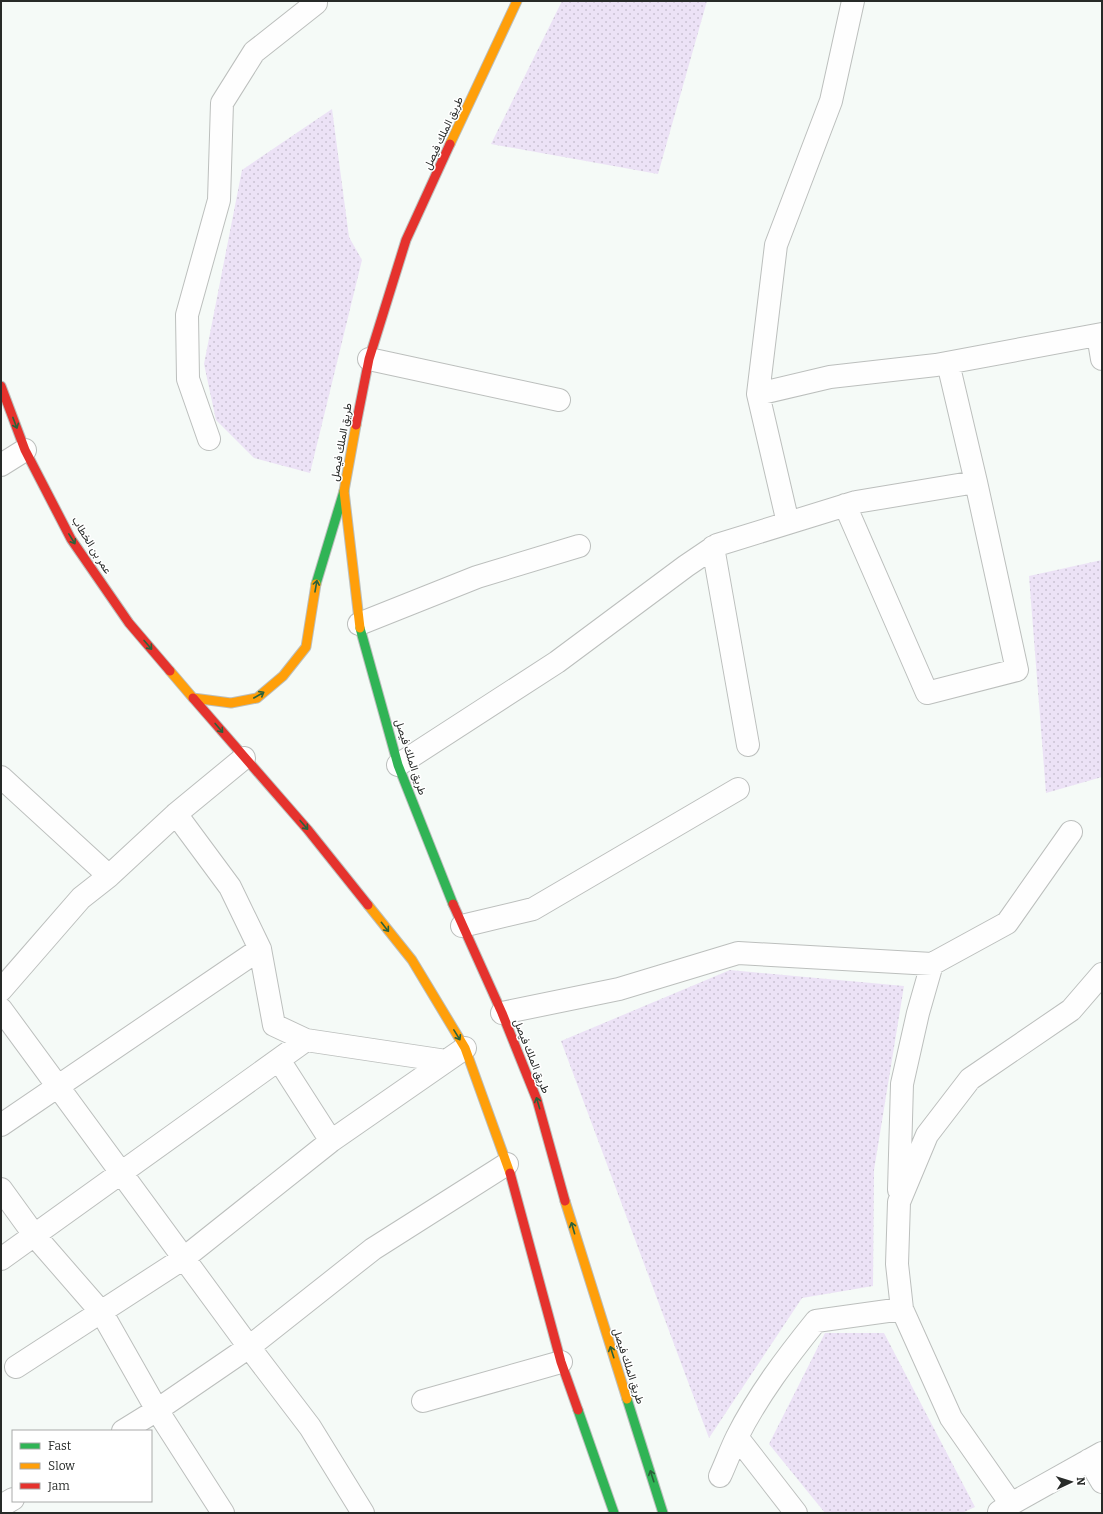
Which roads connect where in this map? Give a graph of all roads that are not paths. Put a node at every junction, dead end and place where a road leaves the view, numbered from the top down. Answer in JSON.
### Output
{"nodes":[{"id":1,"x":316,"y":1,"type":"edge"},
{"id":2,"x":517,"y":1,"type":"edge"},
{"id":3,"x":853,"y":1,"type":"edge"},
{"id":4,"x":1100,"y":335,"type":"edge"},
{"id":5,"x":369,"y":359,"type":"junction"},
{"id":6,"x":1102,"y":359,"type":"edge"},
{"id":7,"x":948,"y":363,"type":"junction"},
{"id":8,"x":1,"y":386,"type":"edge"},
{"id":9,"x":758,"y":394,"type":"junction"},
{"id":10,"x":559,"y":400,"type":"dead end"},
{"id":11,"x":209,"y":439,"type":"dead end"},
{"id":12,"x":25,"y":450,"type":"junction"},
{"id":13,"x":2,"y":462,"type":"edge"},
{"id":14,"x":976,"y":482,"type":"junction"},
{"id":15,"x":344,"y":491,"type":"junction"},
{"id":16,"x":846,"y":505,"type":"junction"},
{"id":17,"x":788,"y":523,"type":"junction"},
{"id":18,"x":579,"y":546,"type":"dead end"},
{"id":19,"x":713,"y":547,"type":"junction"},
{"id":20,"x":359,"y":624,"type":"junction"},
{"id":21,"x":193,"y":698,"type":"junction"},
{"id":22,"x":748,"y":746,"type":"dead end"},
{"id":23,"x":244,"y":758,"type":"junction"},
{"id":24,"x":398,"y":765,"type":"junction"},
{"id":25,"x":1,"y":777,"type":"edge"},
{"id":26,"x":738,"y":789,"type":"dead end"},
{"id":27,"x":176,"y":814,"type":"junction"},
{"id":28,"x":1071,"y":832,"type":"dead end"},
{"id":29,"x":109,"y":876,"type":"junction"},
{"id":30,"x":462,"y":926,"type":"junction"},
{"id":31,"x":260,"y":949,"type":"junction"},
{"id":32,"x":932,"y":964,"type":"junction"},
{"id":33,"x":1102,"y":974,"type":"edge"},
{"id":34,"x":1,"y":1005,"type":"edge"},
{"id":35,"x":502,"y":1013,"type":"junction"},
{"id":36,"x":306,"y":1040,"type":"junction"},
{"id":37,"x":465,"y":1048,"type":"junction"},
{"id":38,"x":279,"y":1060,"type":"junction"},
{"id":39,"x":446,"y":1061,"type":"junction"},
{"id":40,"x":58,"y":1086,"type":"junction"},
{"id":41,"x":1,"y":1125,"type":"edge"},
{"id":42,"x":331,"y":1142,"type":"junction"},
{"id":43,"x":507,"y":1164,"type":"junction"},
{"id":44,"x":122,"y":1173,"type":"junction"},
{"id":45,"x":1,"y":1189,"type":"edge"},
{"id":46,"x":899,"y":1202,"type":"junction"},
{"id":47,"x":35,"y":1236,"type":"junction"},
{"id":48,"x":184,"y":1258,"type":"junction"},
{"id":49,"x":1,"y":1259,"type":"edge"},
{"id":50,"x":902,"y":1309,"type":"junction"},
{"id":51,"x":102,"y":1313,"type":"junction"},
{"id":52,"x":249,"y":1347,"type":"junction"},
{"id":53,"x":561,"y":1362,"type":"junction"},
{"id":54,"x":16,"y":1367,"type":"dead end"},
{"id":55,"x":423,"y":1401,"type":"dead end"},
{"id":56,"x":157,"y":1410,"type":"junction"},
{"id":57,"x":124,"y":1430,"type":"edge"},
{"id":58,"x":737,"y":1437,"type":"junction"},
{"id":59,"x":1096,"y":1456,"type":"edge"},
{"id":60,"x":720,"y":1476,"type":"dead end"},
{"id":61,"x":1102,"y":1482,"type":"edge"},
{"id":62,"x":12,"y":1500,"type":"edge"},
{"id":63,"x":1,"y":1506,"type":"edge"},
{"id":64,"x":1004,"y":1509,"type":"edge"},
{"id":65,"x":223,"y":1513,"type":"edge"},
{"id":66,"x":363,"y":1513,"type":"edge"},
{"id":67,"x":614,"y":1513,"type":"edge"},
{"id":68,"x":663,"y":1513,"type":"edge"},
{"id":69,"x":796,"y":1513,"type":"edge"}],
"edges":[{"from":1,"to":11,"type":"street"},
{"from":2,"to":5,"type":"main road","name":"طريق الملك فيصل"},
{"from":3,"to":9,"type":"street"},
{"from":4,"to":6,"type":"street"},
{"from":4,"to":7,"type":"street"},
{"from":5,"to":10,"type":"street"},
{"from":5,"to":15,"type":"main road","name":"طريق الملك فيصل"},
{"from":7,"to":9,"type":"street"},
{"from":7,"to":14,"type":"street"},
{"from":8,"to":12,"type":"main road","name":"عمر بن الخطاب","one_way":true},
{"from":9,"to":17,"type":"street"},
{"from":12,"to":13,"type":"street"},
{"from":12,"to":21,"type":"main road","name":"عمر بن الخطاب","one_way":true},
{"from":14,"to":16,"type":"street"},
{"from":14,"to":16,"type":"street"},
{"from":15,"to":20,"type":"main road","name":"طريق الملك فيصل"},
{"from":21,"to":15,"type":"main road","one_way":true},
{"from":16,"to":17,"type":"street"},
{"from":17,"to":19,"type":"street"},
{"from":18,"to":20,"type":"street"},
{"from":19,"to":22,"type":"street"},
{"from":19,"to":24,"type":"street"},
{"from":20,"to":24,"type":"main road","name":"طريق الملك فيصل"},
{"from":21,"to":23,"type":"main road","one_way":true},
{"from":23,"to":27,"type":"street"},
{"from":23,"to":37,"type":"main road","one_way":true},
{"from":24,"to":30,"type":"main road","name":"طريق الملك فيصل"},
{"from":25,"to":29,"type":"street"},
{"from":26,"to":30,"type":"street"},
{"from":27,"to":29,"type":"street"},
{"from":27,"to":31,"type":"street"},
{"from":28,"to":32,"type":"street"},
{"from":29,"to":34,"type":"street"},
{"from":30,"to":35,"type":"main road","name":"طريق الملك فيصل"},
{"from":31,"to":36,"type":"street"},
{"from":31,"to":40,"type":"street"},
{"from":32,"to":35,"type":"street"},
{"from":32,"to":46,"type":"street"},
{"from":33,"to":46,"type":"street"},
{"from":34,"to":40,"type":"street"},
{"from":68,"to":35,"type":"main road","name":"طريق الملك فيصل","one_way":true},
{"from":36,"to":38,"type":"street"},
{"from":36,"to":39,"type":"street"},
{"from":37,"to":39,"type":"street"},
{"from":37,"to":43,"type":"main road"},
{"from":38,"to":42,"type":"street"},
{"from":38,"to":44,"type":"street"},
{"from":39,"to":42,"type":"street"},
{"from":40,"to":41,"type":"street"},
{"from":40,"to":44,"type":"street"},
{"from":42,"to":48,"type":"street"},
{"from":43,"to":52,"type":"street"},
{"from":43,"to":53,"type":"main road"},
{"from":44,"to":47,"type":"street"},
{"from":44,"to":48,"type":"street"},
{"from":45,"to":47,"type":"street"},
{"from":46,"to":50,"type":"street"},
{"from":47,"to":49,"type":"street"},
{"from":47,"to":51,"type":"street"},
{"from":48,"to":51,"type":"street"},
{"from":48,"to":52,"type":"street"},
{"from":50,"to":58,"type":"street"},
{"from":50,"to":64,"type":"street"},
{"from":51,"to":54,"type":"street"},
{"from":51,"to":56,"type":"street"},
{"from":52,"to":56,"type":"street"},
{"from":52,"to":66,"type":"street"},
{"from":53,"to":55,"type":"street"},
{"from":53,"to":67,"type":"main road"},
{"from":56,"to":57,"type":"street"},
{"from":56,"to":65,"type":"street"},
{"from":58,"to":60,"type":"street"},
{"from":58,"to":69,"type":"street"},
{"from":59,"to":61,"type":"street"},
{"from":59,"to":64,"type":"street"},
{"from":62,"to":63,"type":"street"}]}
